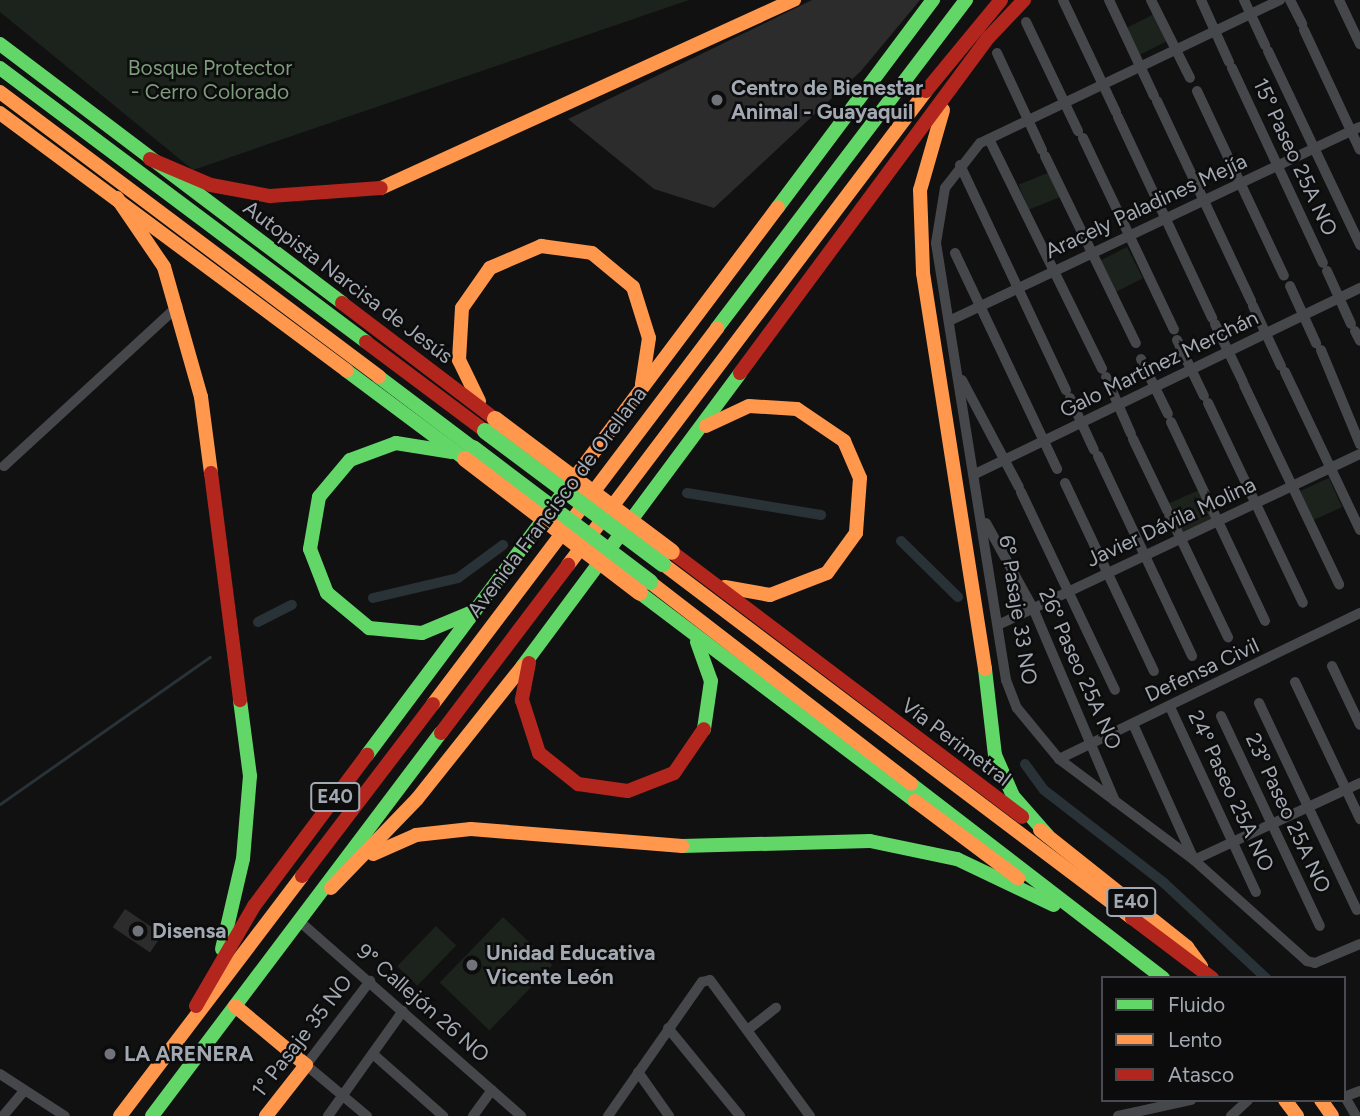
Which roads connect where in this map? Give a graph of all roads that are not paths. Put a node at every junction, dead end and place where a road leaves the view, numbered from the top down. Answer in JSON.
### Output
{"nodes":[{"id":1,"x":794,"y":0,"type":"edge"},
{"id":2,"x":933,"y":0,"type":"edge"},
{"id":3,"x":966,"y":0,"type":"edge"},
{"id":4,"x":1001,"y":0,"type":"edge"},
{"id":5,"x":1024,"y":0,"type":"edge"},
{"id":6,"x":1063,"y":0,"type":"edge"},
{"id":7,"x":1110,"y":0,"type":"edge"},
{"id":8,"x":1151,"y":0,"type":"edge"},
{"id":9,"x":1201,"y":0,"type":"edge"},
{"id":10,"x":1244,"y":0,"type":"edge"},
{"id":11,"x":1280,"y":0,"type":"edge"},
{"id":12,"x":1290,"y":0,"type":"edge"},
{"id":13,"x":1339,"y":0,"type":"edge"},
{"id":14,"x":1250,"y":13,"type":"junction"},
{"id":15,"x":1026,"y":22,"type":"dead end"},
{"id":16,"x":1214,"y":31,"type":"junction"},
{"id":17,"x":0,"y":44,"type":"edge"},
{"id":18,"x":1360,"y":44,"type":"edge"},
{"id":19,"x":1174,"y":50,"type":"junction"},
{"id":20,"x":997,"y":53,"type":"dead end"},
{"id":21,"x":1140,"y":66,"type":"junction"},
{"id":22,"x":0,"y":68,"type":"edge"},
{"id":23,"x":1190,"y":78,"type":"dead end"},
{"id":24,"x":956,"y":82,"type":"junction"},
{"id":25,"x":1102,"y":84,"type":"junction"},
{"id":26,"x":1197,"y":91,"type":"dead end"},
{"id":27,"x":0,"y":92,"type":"edge"},
{"id":28,"x":1063,"y":103,"type":"junction"},
{"id":29,"x":0,"y":113,"type":"edge"},
{"id":30,"x":1028,"y":120,"type":"junction"},
{"id":31,"x":1355,"y":129,"type":"edge"},
{"id":32,"x":989,"y":139,"type":"junction"},
{"id":33,"x":1313,"y":148,"type":"junction"},
{"id":34,"x":1360,"y":150,"type":"edge"},
{"id":35,"x":150,"y":159,"type":"junction"},
{"id":36,"x":960,"y":165,"type":"junction"},
{"id":37,"x":1277,"y":166,"type":"junction"},
{"id":38,"x":1237,"y":184,"type":"junction"},
{"id":39,"x":117,"y":198,"type":"junction"},
{"id":40,"x":1203,"y":200,"type":"junction"},
{"id":41,"x":1165,"y":219,"type":"junction"},
{"id":42,"x":1125,"y":238,"type":"junction"},
{"id":43,"x":1360,"y":245,"type":"edge"},
{"id":44,"x":955,"y":253,"type":"dead end"},
{"id":45,"x":1091,"y":254,"type":"junction"},
{"id":46,"x":1052,"y":272,"type":"junction"},
{"id":47,"x":1284,"y":276,"type":"dead end"},
{"id":48,"x":1290,"y":286,"type":"dead end"},
{"id":49,"x":1360,"y":288,"type":"edge"},
{"id":50,"x":1017,"y":289,"type":"junction"},
{"id":51,"x":1338,"y":298,"type":"junction"},
{"id":52,"x":179,"y":306,"type":"junction"},
{"id":53,"x":981,"y":308,"type":"junction"},
{"id":54,"x":1304,"y":315,"type":"junction"},
{"id":55,"x":949,"y":321,"type":"junction"},
{"id":56,"x":1266,"y":333,"type":"junction"},
{"id":57,"x":1360,"y":341,"type":"edge"},
{"id":58,"x":1136,"y":343,"type":"dead end"},
{"id":59,"x":1226,"y":352,"type":"junction"},
{"id":60,"x":1141,"y":359,"type":"dead end"},
{"id":61,"x":957,"y":370,"type":"junction"},
{"id":62,"x":1190,"y":370,"type":"junction"},
{"id":63,"x":1153,"y":387,"type":"junction"},
{"id":64,"x":640,"y":393,"type":"junction"},
{"id":65,"x":1118,"y":405,"type":"junction"},
{"id":66,"x":488,"y":420,"type":"junction"},
{"id":67,"x":1080,"y":423,"type":"junction"},
{"id":68,"x":698,"y":431,"type":"junction"},
{"id":69,"x":1044,"y":442,"type":"junction"},
{"id":70,"x":1360,"y":444,"type":"edge"},
{"id":71,"x":465,"y":453,"type":"junction"},
{"id":72,"x":1360,"y":454,"type":"edge"},
{"id":73,"x":1004,"y":459,"type":"junction"},
{"id":74,"x":4,"y":466,"type":"dead end"},
{"id":75,"x":1329,"y":468,"type":"junction"},
{"id":76,"x":1057,"y":469,"type":"dead end"},
{"id":77,"x":975,"y":474,"type":"junction"},
{"id":78,"x":1065,"y":483,"type":"dead end"},
{"id":79,"x":1293,"y":485,"type":"junction"},
{"id":80,"x":1253,"y":504,"type":"junction"},
{"id":81,"x":984,"y":519,"type":"junction"},
{"id":82,"x":1219,"y":520,"type":"junction"},
{"id":83,"x":1360,"y":530,"type":"edge"},
{"id":84,"x":1181,"y":538,"type":"junction"},
{"id":85,"x":1142,"y":557,"type":"junction"},
{"id":86,"x":667,"y":558,"type":"junction"},
{"id":87,"x":1107,"y":574,"type":"junction"},
{"id":88,"x":714,"y":583,"type":"junction"},
{"id":89,"x":1339,"y":584,"type":"dead end"},
{"id":90,"x":645,"y":588,"type":"junction"},
{"id":91,"x":1070,"y":591,"type":"junction"},
{"id":92,"x":1303,"y":603,"type":"dead end"},
{"id":93,"x":478,"y":607,"type":"junction"},
{"id":94,"x":1033,"y":608,"type":"junction"},
{"id":95,"x":1360,"y":613,"type":"edge"},
{"id":96,"x":1265,"y":621,"type":"dead end"},
{"id":97,"x":998,"y":625,"type":"junction"},
{"id":98,"x":1228,"y":637,"type":"dead end"},
{"id":99,"x":696,"y":640,"type":"junction"},
{"id":100,"x":531,"y":656,"type":"junction"},
{"id":101,"x":1192,"y":656,"type":"dead end"},
{"id":102,"x":1332,"y":666,"type":"dead end"},
{"id":103,"x":1154,"y":671,"type":"dead end"},
{"id":104,"x":1295,"y":682,"type":"dead end"},
{"id":105,"x":1115,"y":690,"type":"dead end"},
{"id":106,"x":1259,"y":703,"type":"dead end"},
{"id":107,"x":1170,"y":707,"type":"junction"},
{"id":108,"x":1221,"y":716,"type":"dead end"},
{"id":109,"x":1133,"y":724,"type":"junction"},
{"id":110,"x":1360,"y":725,"type":"edge"},
{"id":111,"x":1093,"y":742,"type":"junction"},
{"id":112,"x":1059,"y":759,"type":"junction"},
{"id":113,"x":1360,"y":783,"type":"edge"},
{"id":114,"x":1346,"y":790,"type":"junction"},
{"id":115,"x":1115,"y":801,"type":"junction"},
{"id":116,"x":1305,"y":808,"type":"junction"},
{"id":117,"x":1360,"y":819,"type":"edge"},
{"id":118,"x":1274,"y":822,"type":"junction"},
{"id":119,"x":1048,"y":836,"type":"junction"},
{"id":120,"x":1234,"y":843,"type":"junction"},
{"id":121,"x":1194,"y":860,"type":"junction"},
{"id":122,"x":353,"y":867,"type":"junction"},
{"id":123,"x":1256,"y":892,"type":"dead end"},
{"id":124,"x":1054,"y":905,"type":"junction"},
{"id":125,"x":1357,"y":910,"type":"dead end"},
{"id":126,"x":297,"y":920,"type":"junction"},
{"id":127,"x":1321,"y":926,"type":"dead end"},
{"id":128,"x":1360,"y":944,"type":"edge"},
{"id":129,"x":217,"y":967,"type":"junction"},
{"id":130,"x":1149,"y":976,"type":"edge"},
{"id":131,"x":1160,"y":976,"type":"edge"},
{"id":132,"x":1209,"y":976,"type":"edge"},
{"id":133,"x":370,"y":981,"type":"junction"},
{"id":134,"x":235,"y":1006,"type":"junction"},
{"id":135,"x":776,"y":1008,"type":"dead end"},
{"id":136,"x":403,"y":1011,"type":"junction"},
{"id":137,"x":668,"y":1028,"type":"junction"},
{"id":138,"x":750,"y":1028,"type":"junction"},
{"id":139,"x":183,"y":1030,"type":"junction"},
{"id":140,"x":373,"y":1054,"type":"junction"},
{"id":141,"x":306,"y":1065,"type":"junction"},
{"id":142,"x":638,"y":1072,"type":"junction"},
{"id":143,"x":0,"y":1074,"type":"edge"},
{"id":144,"x":492,"y":1090,"type":"junction"},
{"id":145,"x":24,"y":1091,"type":"junction"},
{"id":146,"x":343,"y":1096,"type":"junction"},
{"id":147,"x":1182,"y":1102,"type":"edge"},
{"id":148,"x":1246,"y":1102,"type":"edge"},
{"id":149,"x":1334,"y":1103,"type":"edge"},
{"id":150,"x":157,"y":1114,"type":"edge"},
{"id":151,"x":3,"y":1116,"type":"edge"},
{"id":152,"x":65,"y":1116,"type":"edge"},
{"id":153,"x":120,"y":1116,"type":"edge"},
{"id":154,"x":266,"y":1116,"type":"edge"},
{"id":155,"x":328,"y":1116,"type":"edge"},
{"id":156,"x":366,"y":1116,"type":"edge"},
{"id":157,"x":443,"y":1116,"type":"edge"},
{"id":158,"x":473,"y":1116,"type":"edge"},
{"id":159,"x":522,"y":1116,"type":"edge"},
{"id":160,"x":609,"y":1116,"type":"edge"},
{"id":161,"x":670,"y":1116,"type":"edge"},
{"id":162,"x":740,"y":1116,"type":"edge"},
{"id":163,"x":810,"y":1116,"type":"edge"},
{"id":164,"x":1118,"y":1116,"type":"edge"},
{"id":165,"x":1231,"y":1116,"type":"edge"},
{"id":166,"x":1356,"y":1116,"type":"edge"}],
"edges":[{"from":1,"to":35,"type":"main road"},
{"from":2,"to":64,"type":"main road","name":"Avenida Francisco de Orellana"},
{"from":3,"to":139,"type":"main road","name":"Avenida Francisco de Orellana"},
{"from":4,"to":126,"type":"main road"},
{"from":5,"to":24,"type":"main road"},
{"from":6,"to":25,"type":"street"},
{"from":7,"to":21,"type":"street"},
{"from":8,"to":19,"type":"street"},
{"from":9,"to":16,"type":"street","name":"15º Paseo 25A NO"},
{"from":10,"to":14,"type":"street"},
{"from":11,"to":14,"type":"street","name":"6º Pasaje 33 NO"},
{"from":12,"to":31,"type":"street"},
{"from":13,"to":18,"type":"street"},
{"from":14,"to":16,"type":"street","name":"6º Pasaje 33 NO"},
{"from":14,"to":33,"type":"street"},
{"from":15,"to":28,"type":"street"},
{"from":16,"to":19,"type":"street","name":"6º Pasaje 33 NO"},
{"from":16,"to":37,"type":"street","name":"15º Paseo 25A NO"},
{"from":17,"to":35,"type":"main road","name":"Autopista Narcisa de Jesús"},
{"from":19,"to":21,"type":"street","name":"6º Pasaje 33 NO"},
{"from":19,"to":23,"type":"street"},
{"from":20,"to":30,"type":"street"},
{"from":21,"to":25,"type":"street","name":"6º Pasaje 33 NO"},
{"from":21,"to":40,"type":"street"},
{"from":22,"to":66,"type":"main road","name":"Autopista Narcisa de Jesús"},
{"from":24,"to":68,"type":"main road"},
{"from":24,"to":119,"type":"main road"},
{"from":25,"to":28,"type":"street","name":"6º Pasaje 33 NO"},
{"from":25,"to":41,"type":"street"},
{"from":26,"to":38,"type":"street"},
{"from":27,"to":71,"type":"main road"},
{"from":28,"to":30,"type":"street","name":"6º Pasaje 33 NO"},
{"from":28,"to":42,"type":"street"},
{"from":29,"to":39,"type":"main road"},
{"from":30,"to":32,"type":"street","name":"6º Pasaje 33 NO"},
{"from":30,"to":45,"type":"street"},
{"from":31,"to":33,"type":"street","name":"Aracely Paladines Mejía"},
{"from":31,"to":34,"type":"street"},
{"from":32,"to":36,"type":"street","name":"6º Pasaje 33 NO"},
{"from":32,"to":46,"type":"street"},
{"from":33,"to":37,"type":"street","name":"Aracely Paladines Mejía"},
{"from":33,"to":43,"type":"street"},
{"from":35,"to":66,"type":"main road","name":"Autopista Narcisa de Jesús"},
{"from":36,"to":50,"type":"street"},
{"from":36,"to":55,"type":"street","name":"6º Pasaje 33 NO"},
{"from":37,"to":38,"type":"street","name":"Aracely Paladines Mejía"},
{"from":37,"to":51,"type":"street","name":"15º Paseo 25A NO"},
{"from":38,"to":40,"type":"street","name":"Aracely Paladines Mejía"},
{"from":38,"to":47,"type":"street"},
{"from":39,"to":52,"type":"main road"},
{"from":39,"to":71,"type":"main road"},
{"from":40,"to":41,"type":"street","name":"Aracely Paladines Mejía"},
{"from":40,"to":56,"type":"street"},
{"from":41,"to":42,"type":"street","name":"Aracely Paladines Mejía"},
{"from":41,"to":59,"type":"street"},
{"from":42,"to":45,"type":"street","name":"Aracely Paladines Mejía"},
{"from":42,"to":62,"type":"street"},
{"from":44,"to":53,"type":"street"},
{"from":45,"to":46,"type":"street","name":"Aracely Paladines Mejía"},
{"from":45,"to":58,"type":"street"},
{"from":46,"to":50,"type":"street","name":"Aracely Paladines Mejía"},
{"from":46,"to":65,"type":"street"},
{"from":48,"to":54,"type":"street"},
{"from":49,"to":51,"type":"street","name":"Galo Martínez Merchán"},
{"from":50,"to":53,"type":"street","name":"Aracely Paladines Mejía"},
{"from":50,"to":67,"type":"street"},
{"from":51,"to":54,"type":"street","name":"Galo Martínez Merchán"},
{"from":51,"to":57,"type":"street","name":"15º Paseo 25A NO"},
{"from":52,"to":74,"type":"street"},
{"from":52,"to":129,"type":"main road"},
{"from":53,"to":55,"type":"street","name":"Aracely Paladines Mejía"},
{"from":53,"to":69,"type":"street"},
{"from":54,"to":56,"type":"street","name":"Galo Martínez Merchán"},
{"from":54,"to":70,"type":"street"},
{"from":55,"to":61,"type":"street","name":"6º Pasaje 33 NO"},
{"from":56,"to":59,"type":"street","name":"Galo Martínez Merchán"},
{"from":56,"to":75,"type":"street"},
{"from":59,"to":62,"type":"street","name":"Galo Martínez Merchán"},
{"from":59,"to":79,"type":"street"},
{"from":60,"to":63,"type":"street"},
{"from":61,"to":73,"type":"street"},
{"from":61,"to":77,"type":"street","name":"6º Pasaje 33 NO"},
{"from":62,"to":63,"type":"street","name":"Galo Martínez Merchán"},
{"from":62,"to":80,"type":"street"},
{"from":63,"to":65,"type":"street","name":"Galo Martínez Merchán"},
{"from":63,"to":82,"type":"street"},
{"from":64,"to":66,"type":"main road"},
{"from":64,"to":93,"type":"main road","name":"Avenida Francisco de Orellana","number":"E40"},
{"from":65,"to":67,"type":"street","name":"Galo Martínez Merchán"},
{"from":65,"to":84,"type":"street"},
{"from":66,"to":86,"type":"main road","name":"Autopista Narcisa de Jesús","bridge":true},
{"from":67,"to":69,"type":"street","name":"Galo Martínez Merchán"},
{"from":67,"to":85,"type":"street"},
{"from":68,"to":88,"type":"main road"},
{"from":68,"to":100,"type":"main road"},
{"from":69,"to":73,"type":"street","name":"Galo Martínez Merchán"},
{"from":69,"to":76,"type":"street"},
{"from":71,"to":90,"type":"main road","bridge":true},
{"from":71,"to":93,"type":"main road"},
{"from":72,"to":75,"type":"street","name":"Javier Dávila Molina"},
{"from":73,"to":77,"type":"street","name":"Galo Martínez Merchán"},
{"from":73,"to":91,"type":"street"},
{"from":75,"to":79,"type":"street","name":"Javier Dávila Molina"},
{"from":75,"to":83,"type":"street"},
{"from":77,"to":81,"type":"street","name":"6º Pasaje 33 NO"},
{"from":78,"to":87,"type":"street"},
{"from":79,"to":80,"type":"street","name":"Javier Dávila Molina"},
{"from":79,"to":89,"type":"street"},
{"from":80,"to":82,"type":"street","name":"Javier Dávila Molina"},
{"from":80,"to":92,"type":"street"},
{"from":81,"to":94,"type":"street","name":"26º Paseo 25A NO"},
{"from":81,"to":97,"type":"street","name":"6º Pasaje 33 NO"},
{"from":82,"to":84,"type":"street","name":"Javier Dávila Molina"},
{"from":82,"to":96,"type":"street"},
{"from":84,"to":85,"type":"street","name":"Javier Dávila Molina"},
{"from":84,"to":98,"type":"street"},
{"from":85,"to":87,"type":"street","name":"Javier Dávila Molina"},
{"from":85,"to":101,"type":"street"},
{"from":86,"to":88,"type":"main road","name":"Vía Perimetral","number":"E40"},
{"from":86,"to":132,"type":"main road","name":"Vía Perimetral"},
{"from":87,"to":91,"type":"street","name":"Javier Dávila Molina"},
{"from":87,"to":103,"type":"street"},
{"from":88,"to":119,"type":"main road","name":"Vía Perimetral","number":"E40"},
{"from":90,"to":99,"type":"main road"},
{"from":90,"to":131,"type":"main road"},
{"from":91,"to":94,"type":"street","name":"Javier Dávila Molina"},
{"from":91,"to":105,"type":"street"},
{"from":93,"to":129,"type":"main road","name":"Avenida Francisco de Orellana","number":"E40"},
{"from":94,"to":97,"type":"street","name":"Javier Dávila Molina"},
{"from":94,"to":111,"type":"street","name":"26º Paseo 25A NO"},
{"from":95,"to":107,"type":"street","name":"Defensa Civil"},
{"from":97,"to":112,"type":"street","name":"6º Pasaje 33 NO"},
{"from":99,"to":100,"type":"main road"},
{"from":99,"to":124,"type":"main road"},
{"from":100,"to":122,"type":"main road"},
{"from":102,"to":110,"type":"street"},
{"from":104,"to":114,"type":"street"},
{"from":106,"to":116,"type":"street"},
{"from":107,"to":109,"type":"street","name":"Defensa Civil"},
{"from":107,"to":120,"type":"street","name":"24º Paseo 25A NO"},
{"from":108,"to":118,"type":"street","name":"23º Paseo 25A NO"},
{"from":109,"to":111,"type":"street","name":"Defensa Civil"},
{"from":109,"to":121,"type":"street"},
{"from":111,"to":112,"type":"street","name":"Defensa Civil"},
{"from":111,"to":115,"type":"street","name":"26º Paseo 25A NO"},
{"from":112,"to":115,"type":"street","name":"6º Pasaje 33 NO"},
{"from":113,"to":114,"type":"street"},
{"from":114,"to":116,"type":"street"},
{"from":114,"to":117,"type":"street"},
{"from":115,"to":121,"type":"street","name":"6º Pasaje 33 NO"},
{"from":116,"to":118,"type":"street"},
{"from":116,"to":125,"type":"street"},
{"from":118,"to":120,"type":"street"},
{"from":118,"to":127,"type":"street","name":"23º Paseo 25A NO"},
{"from":119,"to":132,"type":"main road","name":"Vía Perimetral","number":"E40"},
{"from":120,"to":121,"type":"street"},
{"from":120,"to":123,"type":"street","name":"24º Paseo 25A NO"},
{"from":121,"to":128,"type":"street","name":"6º Pasaje 33 NO"},
{"from":122,"to":124,"type":"main road"},
{"from":122,"to":126,"type":"main road"},
{"from":124,"to":130,"type":"main road","number":"E40"},
{"from":126,"to":133,"type":"street","name":"9° Callejón 26 NO"},
{"from":126,"to":134,"type":"main road"},
{"from":129,"to":139,"type":"main road","name":"Avenida Francisco de Orellana","number":"E40"},
{"from":133,"to":136,"type":"street","name":"9° Callejón 26 NO"},
{"from":133,"to":141,"type":"street","name":"1° Pasaje 35 NO"},
{"from":134,"to":141,"type":"main road"},
{"from":134,"to":150,"type":"main road"},
{"from":135,"to":138,"type":"street"},
{"from":136,"to":140,"type":"street"},
{"from":136,"to":144,"type":"street","name":"9° Callejón 26 NO"},
{"from":137,"to":138,"type":"street"},
{"from":137,"to":142,"type":"street"},
{"from":137,"to":162,"type":"street"},
{"from":138,"to":163,"type":"street"},
{"from":139,"to":153,"type":"main road","name":"Avenida Francisco de Orellana","number":"E40"},
{"from":140,"to":146,"type":"street"},
{"from":140,"to":157,"type":"street"},
{"from":141,"to":146,"type":"street"},
{"from":141,"to":154,"type":"main road","name":"1° Pasaje 35 NO"},
{"from":142,"to":160,"type":"street"},
{"from":142,"to":161,"type":"street"},
{"from":143,"to":145,"type":"street"},
{"from":144,"to":158,"type":"street"},
{"from":144,"to":159,"type":"street","name":"9° Callejón 26 NO"},
{"from":145,"to":151,"type":"street"},
{"from":145,"to":152,"type":"street"},
{"from":146,"to":155,"type":"street"},
{"from":146,"to":156,"type":"street"},
{"from":147,"to":164,"type":"street"},
{"from":148,"to":165,"type":"street"},
{"from":149,"to":166,"type":"street"}]}
